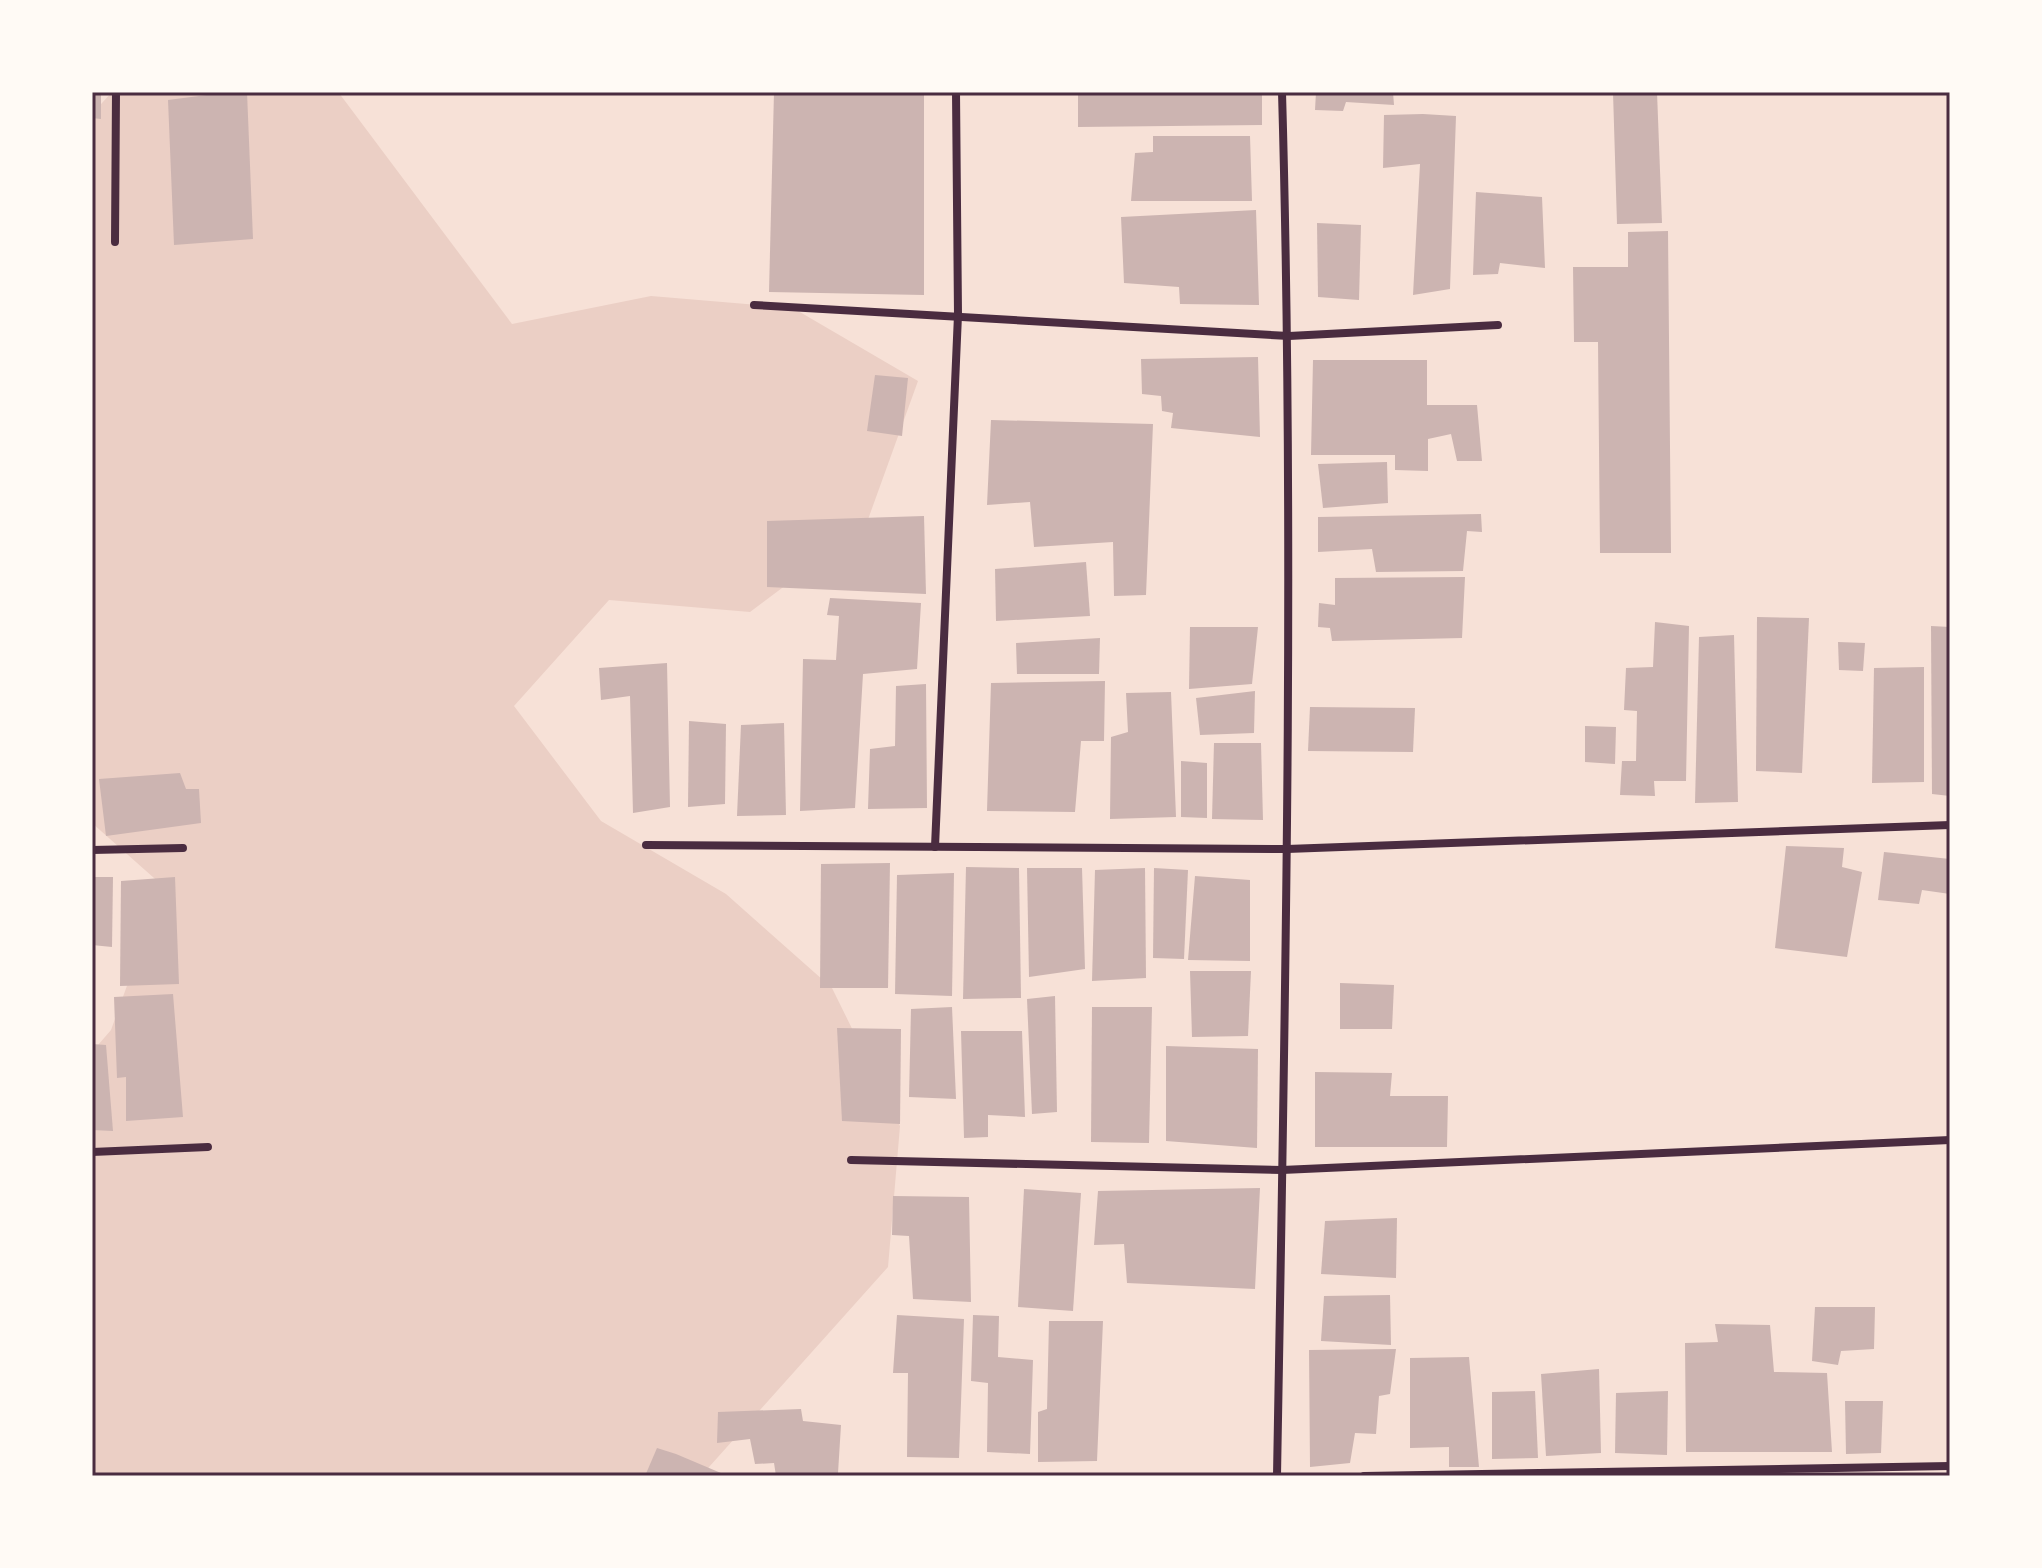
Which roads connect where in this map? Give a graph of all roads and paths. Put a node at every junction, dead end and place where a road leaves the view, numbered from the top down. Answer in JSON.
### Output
{"nodes":[{"id":1,"x":116,"y":92,"type":"edge"},
{"id":2,"x":956,"y":92,"type":"edge"},
{"id":3,"x":1282,"y":92,"type":"edge"},
{"id":4,"x":115,"y":242,"type":"dead end"},
{"id":5,"x":754,"y":305,"type":"dead end"},
{"id":6,"x":958,"y":315,"type":"junction"},
{"id":7,"x":1498,"y":325,"type":"dead end"},
{"id":8,"x":1289,"y":336,"type":"junction"},
{"id":9,"x":1950,"y":825,"type":"edge"},
{"id":10,"x":646,"y":845,"type":"dead end"},
{"id":11,"x":935,"y":847,"type":"junction"},
{"id":12,"x":183,"y":848,"type":"dead end"},
{"id":13,"x":1287,"y":849,"type":"junction"},
{"id":14,"x":92,"y":850,"type":"edge"},
{"id":15,"x":1950,"y":1140,"type":"edge"},
{"id":16,"x":208,"y":1147,"type":"dead end"},
{"id":17,"x":92,"y":1152,"type":"edge"},
{"id":18,"x":851,"y":1160,"type":"dead end"},
{"id":19,"x":1282,"y":1170,"type":"junction"},
{"id":20,"x":1950,"y":1466,"type":"edge"},
{"id":21,"x":1277,"y":1476,"type":"edge"},
{"id":22,"x":1364,"y":1476,"type":"edge"}],
"edges":[{"from":1,"to":4,"type":"street"},
{"from":2,"to":6,"type":"street"},
{"from":3,"to":8,"type":"street"},
{"from":5,"to":6,"type":"street"},
{"from":6,"to":8,"type":"street"},
{"from":6,"to":11,"type":"street"},
{"from":7,"to":8,"type":"street"},
{"from":8,"to":13,"type":"street"},
{"from":9,"to":13,"type":"street"},
{"from":10,"to":11,"type":"street"},
{"from":11,"to":13,"type":"street"},
{"from":12,"to":14,"type":"street"},
{"from":13,"to":19,"type":"street"},
{"from":15,"to":19,"type":"street"},
{"from":16,"to":17,"type":"street"},
{"from":18,"to":19,"type":"street"},
{"from":19,"to":21,"type":"street"},
{"from":20,"to":22,"type":"street"}]}
